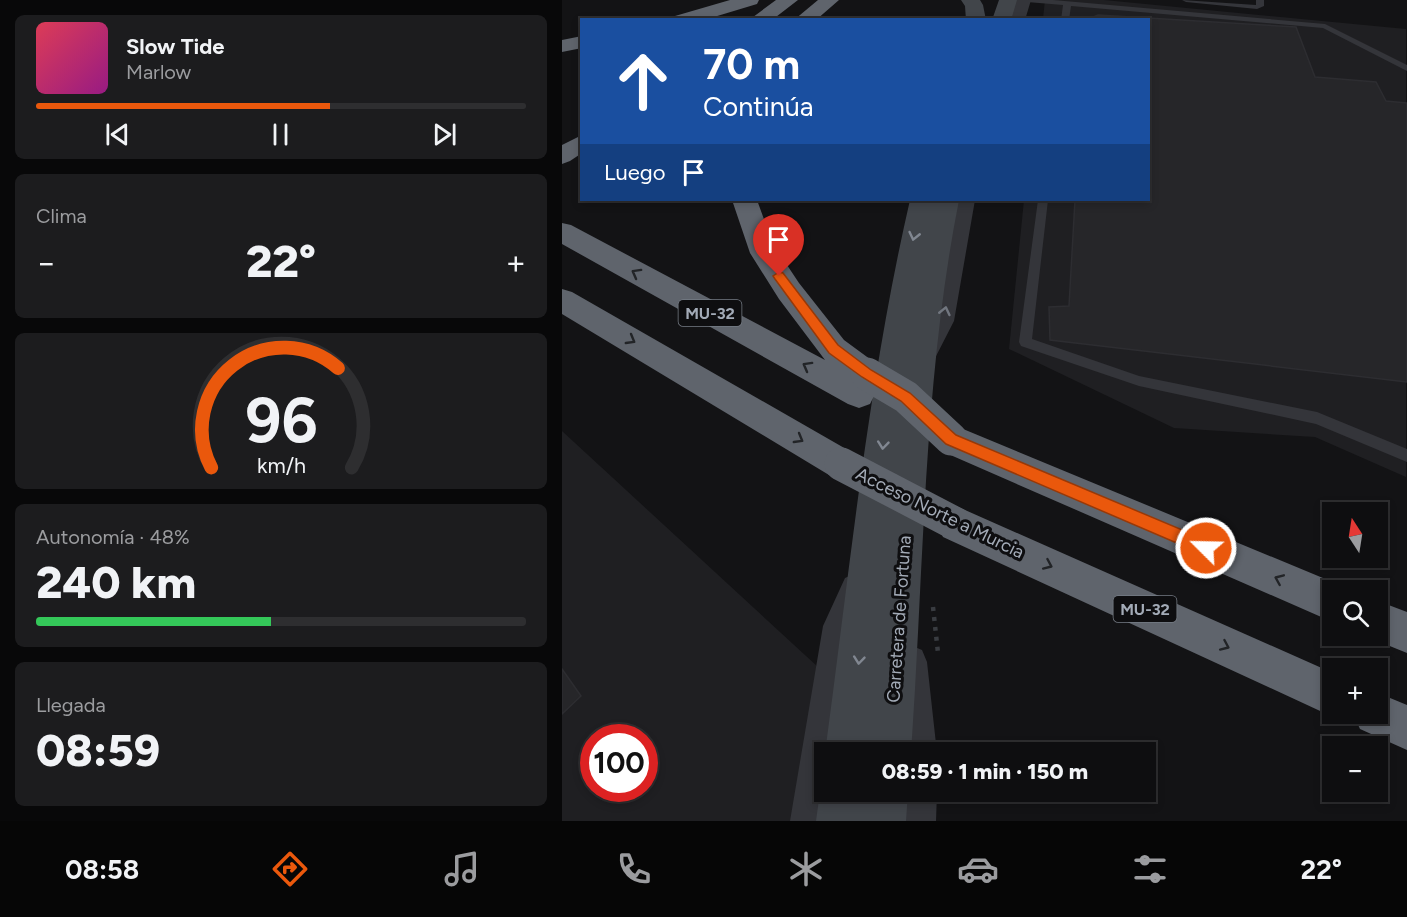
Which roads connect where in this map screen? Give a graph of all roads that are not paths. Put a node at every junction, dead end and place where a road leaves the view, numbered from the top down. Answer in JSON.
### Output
{"nodes":[{"id":1,"x":750,"y":0,"type":"edge"},
{"id":2,"x":789,"y":0,"type":"edge"},
{"id":3,"x":830,"y":0,"type":"edge"},
{"id":4,"x":970,"y":0,"type":"edge"},
{"id":5,"x":991,"y":0,"type":"edge"},
{"id":6,"x":1008,"y":0,"type":"edge"},
{"id":7,"x":1023,"y":0,"type":"edge"},
{"id":8,"x":1027,"y":0,"type":"edge"},
{"id":9,"x":1186,"y":0,"type":"edge"},
{"id":10,"x":1260,"y":0,"type":"edge"},
{"id":11,"x":1067,"y":4,"type":"junction"},
{"id":12,"x":689,"y":18,"type":"edge"},
{"id":13,"x":761,"y":18,"type":"edge"},
{"id":14,"x":807,"y":18,"type":"edge"},
{"id":15,"x":976,"y":18,"type":"edge"},
{"id":16,"x":985,"y":18,"type":"edge"},
{"id":17,"x":1002,"y":18,"type":"edge"},
{"id":18,"x":1018,"y":18,"type":"edge"},
{"id":19,"x":1065,"y":18,"type":"edge"},
{"id":20,"x":580,"y":42,"type":"edge"},
{"id":21,"x":562,"y":46,"type":"edge"},
{"id":22,"x":1406,"y":69,"type":"edge"},
{"id":23,"x":580,"y":143,"type":"edge"},
{"id":24,"x":562,"y":156,"type":"edge"},
{"id":25,"x":745,"y":201,"type":"edge"},
{"id":26,"x":923,"y":201,"type":"edge"},
{"id":27,"x":946,"y":201,"type":"edge"},
{"id":28,"x":965,"y":201,"type":"edge"},
{"id":29,"x":1043,"y":201,"type":"edge"},
{"id":30,"x":562,"y":232,"type":"edge"},
{"id":31,"x":562,"y":300,"type":"edge"},
{"id":32,"x":907,"y":354,"type":"junction"},
{"id":33,"x":863,"y":384,"type":"junction"},
{"id":34,"x":1406,"y":456,"type":"edge"},
{"id":35,"x":871,"y":555,"type":"junction"},
{"id":36,"x":917,"y":592,"type":"junction"},
{"id":37,"x":1322,"y":597,"type":"edge"},
{"id":38,"x":1388,"y":625,"type":"edge"},
{"id":39,"x":1406,"y":633,"type":"edge"},
{"id":40,"x":1322,"y":690,"type":"edge"},
{"id":41,"x":1388,"y":720,"type":"edge"},
{"id":42,"x":1406,"y":729,"type":"edge"},
{"id":43,"x":849,"y":742,"type":"edge"},
{"id":44,"x":890,"y":742,"type":"edge"},
{"id":45,"x":919,"y":742,"type":"edge"},
{"id":46,"x":843,"y":802,"type":"edge"},
{"id":47,"x":884,"y":802,"type":"edge"},
{"id":48,"x":918,"y":802,"type":"edge"},
{"id":49,"x":810,"y":821,"type":"edge"},
{"id":50,"x":840,"y":821,"type":"edge"},
{"id":51,"x":882,"y":821,"type":"edge"},
{"id":52,"x":917,"y":821,"type":"edge"}],
"edges":[{"from":1,"to":12,"type":"highway"},
{"from":2,"to":13,"type":"highway"},
{"from":3,"to":14,"type":"highway"},
{"from":4,"to":15,"type":"main road"},
{"from":5,"to":16,"type":"main road"},
{"from":6,"to":17,"type":"main road"},
{"from":7,"to":18,"type":"street"},
{"from":8,"to":11,"type":"lane"},
{"from":9,"to":10,"type":"lane"},
{"from":11,"to":19,"type":"lane"},
{"from":11,"to":22,"type":"lane"},
{"from":20,"to":21,"type":"highway"},
{"from":23,"to":24,"type":"highway"},
{"from":25,"to":33,"type":"highway"},
{"from":26,"to":32,"type":"main road","one_way":true},
{"from":27,"to":32,"type":"main road","name":"Carretera de Fortuna"},
{"from":32,"to":28,"type":"street","one_way":true},
{"from":29,"to":34,"type":"lane"},
{"from":33,"to":30,"type":"highway","number":"MU-32","one_way":true},
{"from":31,"to":40,"type":"highway","name":"Acceso Norte a Murcia","number":"MU-32","one_way":true,"bridge":true},
{"from":32,"to":35,"type":"main road","name":"Carretera de Fortuna","one_way":true},
{"from":32,"to":36,"type":"main road","name":"Carretera de Fortuna"},
{"from":37,"to":33,"type":"highway","number":"MU-32","one_way":true,"bridge":true},
{"from":35,"to":43,"type":"main road","name":"Carretera de Fortuna","one_way":true},
{"from":35,"to":49,"type":"street"},
{"from":36,"to":44,"type":"main road","name":"Carretera de Fortuna"},
{"from":36,"to":45,"type":"street"},
{"from":38,"to":39,"type":"highway"},
{"from":41,"to":42,"type":"highway"},
{"from":46,"to":50,"type":"main road"},
{"from":47,"to":51,"type":"main road"},
{"from":48,"to":52,"type":"street"}]}
